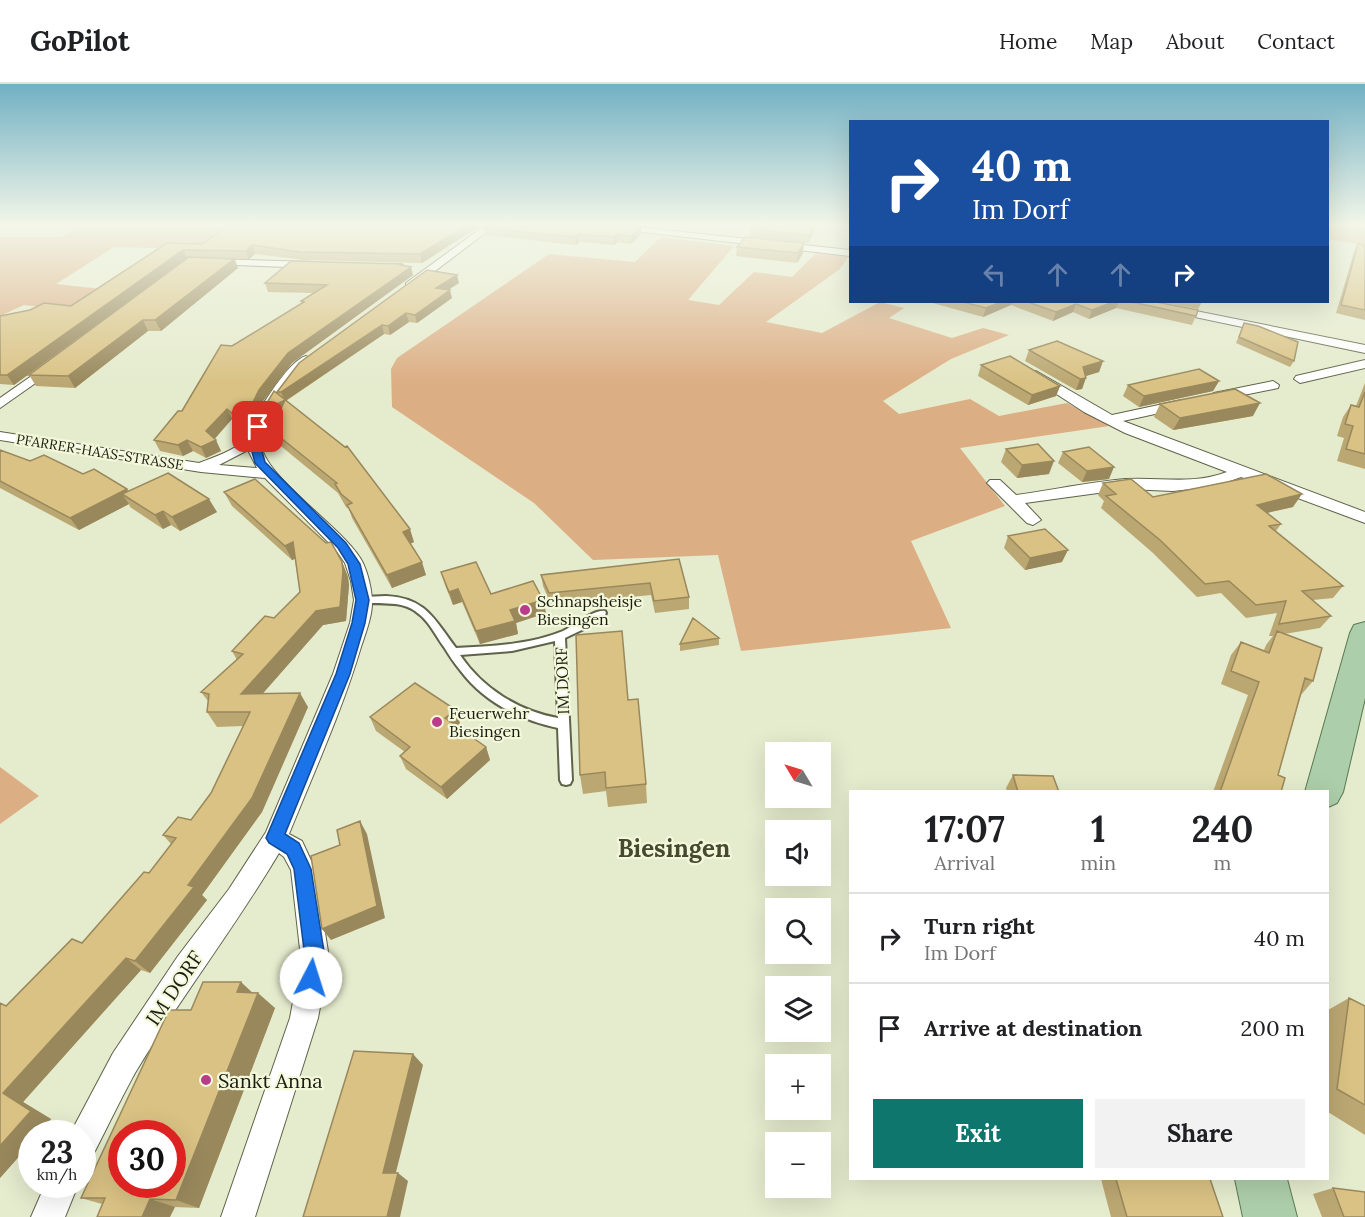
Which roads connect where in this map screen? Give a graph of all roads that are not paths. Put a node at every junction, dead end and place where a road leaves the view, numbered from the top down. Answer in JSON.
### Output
{"nodes":[{"id":1,"x":420,"y":277,"type":"edge"},
{"id":2,"x":397,"y":294,"type":"edge"},
{"id":3,"x":1143,"y":303,"type":"edge"},
{"id":4,"x":1365,"y":349,"type":"edge"},
{"id":5,"x":319,"y":351,"type":"edge"},
{"id":6,"x":67,"y":354,"type":"edge"},
{"id":7,"x":1365,"y":364,"type":"edge"},
{"id":8,"x":1025,"y":368,"type":"edge"},
{"id":9,"x":1300,"y":379,"type":"dead end"},
{"id":10,"x":1273,"y":385,"type":"dead end"},
{"id":11,"x":0,"y":404,"type":"edge"},
{"id":12,"x":1109,"y":420,"type":"junction"},
{"id":13,"x":0,"y":436,"type":"edge"},
{"id":14,"x":254,"y":440,"type":"junction"},
{"id":15,"x":201,"y":468,"type":"junction"},
{"id":16,"x":1240,"y":472,"type":"junction"},
{"id":17,"x":269,"y":474,"type":"junction"},
{"id":18,"x":995,"y":483,"type":"dead end"},
{"id":19,"x":1014,"y":500,"type":"junction"},
{"id":20,"x":1365,"y":518,"type":"edge"},
{"id":21,"x":1033,"y":520,"type":"dead end"},
{"id":22,"x":363,"y":600,"type":"junction"},
{"id":23,"x":601,"y":613,"type":"dead end"},
{"id":24,"x":1365,"y":633,"type":"edge"},
{"id":25,"x":560,"y":638,"type":"junction"},
{"id":26,"x":453,"y":652,"type":"junction"},
{"id":27,"x":563,"y":724,"type":"junction"},
{"id":28,"x":566,"y":780,"type":"dead end"},
{"id":29,"x":1325,"y":790,"type":"edge"},
{"id":30,"x":275,"y":838,"type":"junction"},
{"id":31,"x":95,"y":1120,"type":"edge"},
{"id":32,"x":1261,"y":1180,"type":"edge"},
{"id":33,"x":56,"y":1198,"type":"edge"},
{"id":34,"x":48,"y":1217,"type":"edge"},
{"id":35,"x":238,"y":1217,"type":"edge"},
{"id":36,"x":1270,"y":1217,"type":"edge"}],
"edges":[{"from":1,"to":2,"type":"street"},
{"from":3,"to":4,"type":"street"},
{"from":5,"to":14,"type":"street"},
{"from":6,"to":11,"type":"street"},
{"from":7,"to":9,"type":"street"},
{"from":8,"to":12,"type":"street"},
{"from":10,"to":12,"type":"street"},
{"from":12,"to":16,"type":"street"},
{"from":13,"to":15,"type":"street","name":"PFARRER-HAAS-STRASSE"},
{"from":14,"to":15,"type":"street","name":"PFARRER-HAAS-STRASSE"},
{"from":14,"to":17,"type":"street","name":"IM DORF"},
{"from":15,"to":17,"type":"street","name":"PFARRER-HAAS-STRASSE"},
{"from":16,"to":19,"type":"street"},
{"from":16,"to":20,"type":"street"},
{"from":17,"to":22,"type":"street","name":"IM DORF"},
{"from":18,"to":19,"type":"street"},
{"from":19,"to":21,"type":"street"},
{"from":22,"to":26,"type":"lane","name":"IM DORF"},
{"from":22,"to":30,"type":"street","name":"IM DORF"},
{"from":23,"to":25,"type":"lane","name":"IM DORF"},
{"from":24,"to":29,"type":"main road"},
{"from":25,"to":26,"type":"lane","name":"IM DORF"},
{"from":25,"to":27,"type":"lane","name":"IM DORF"},
{"from":26,"to":27,"type":"lane","name":"IM DORF"},
{"from":27,"to":28,"type":"lane","name":"IM DORF"},
{"from":30,"to":31,"type":"street","name":"IM DORF"},
{"from":30,"to":35,"type":"street"},
{"from":32,"to":36,"type":"main road"},
{"from":33,"to":34,"type":"street"}]}
